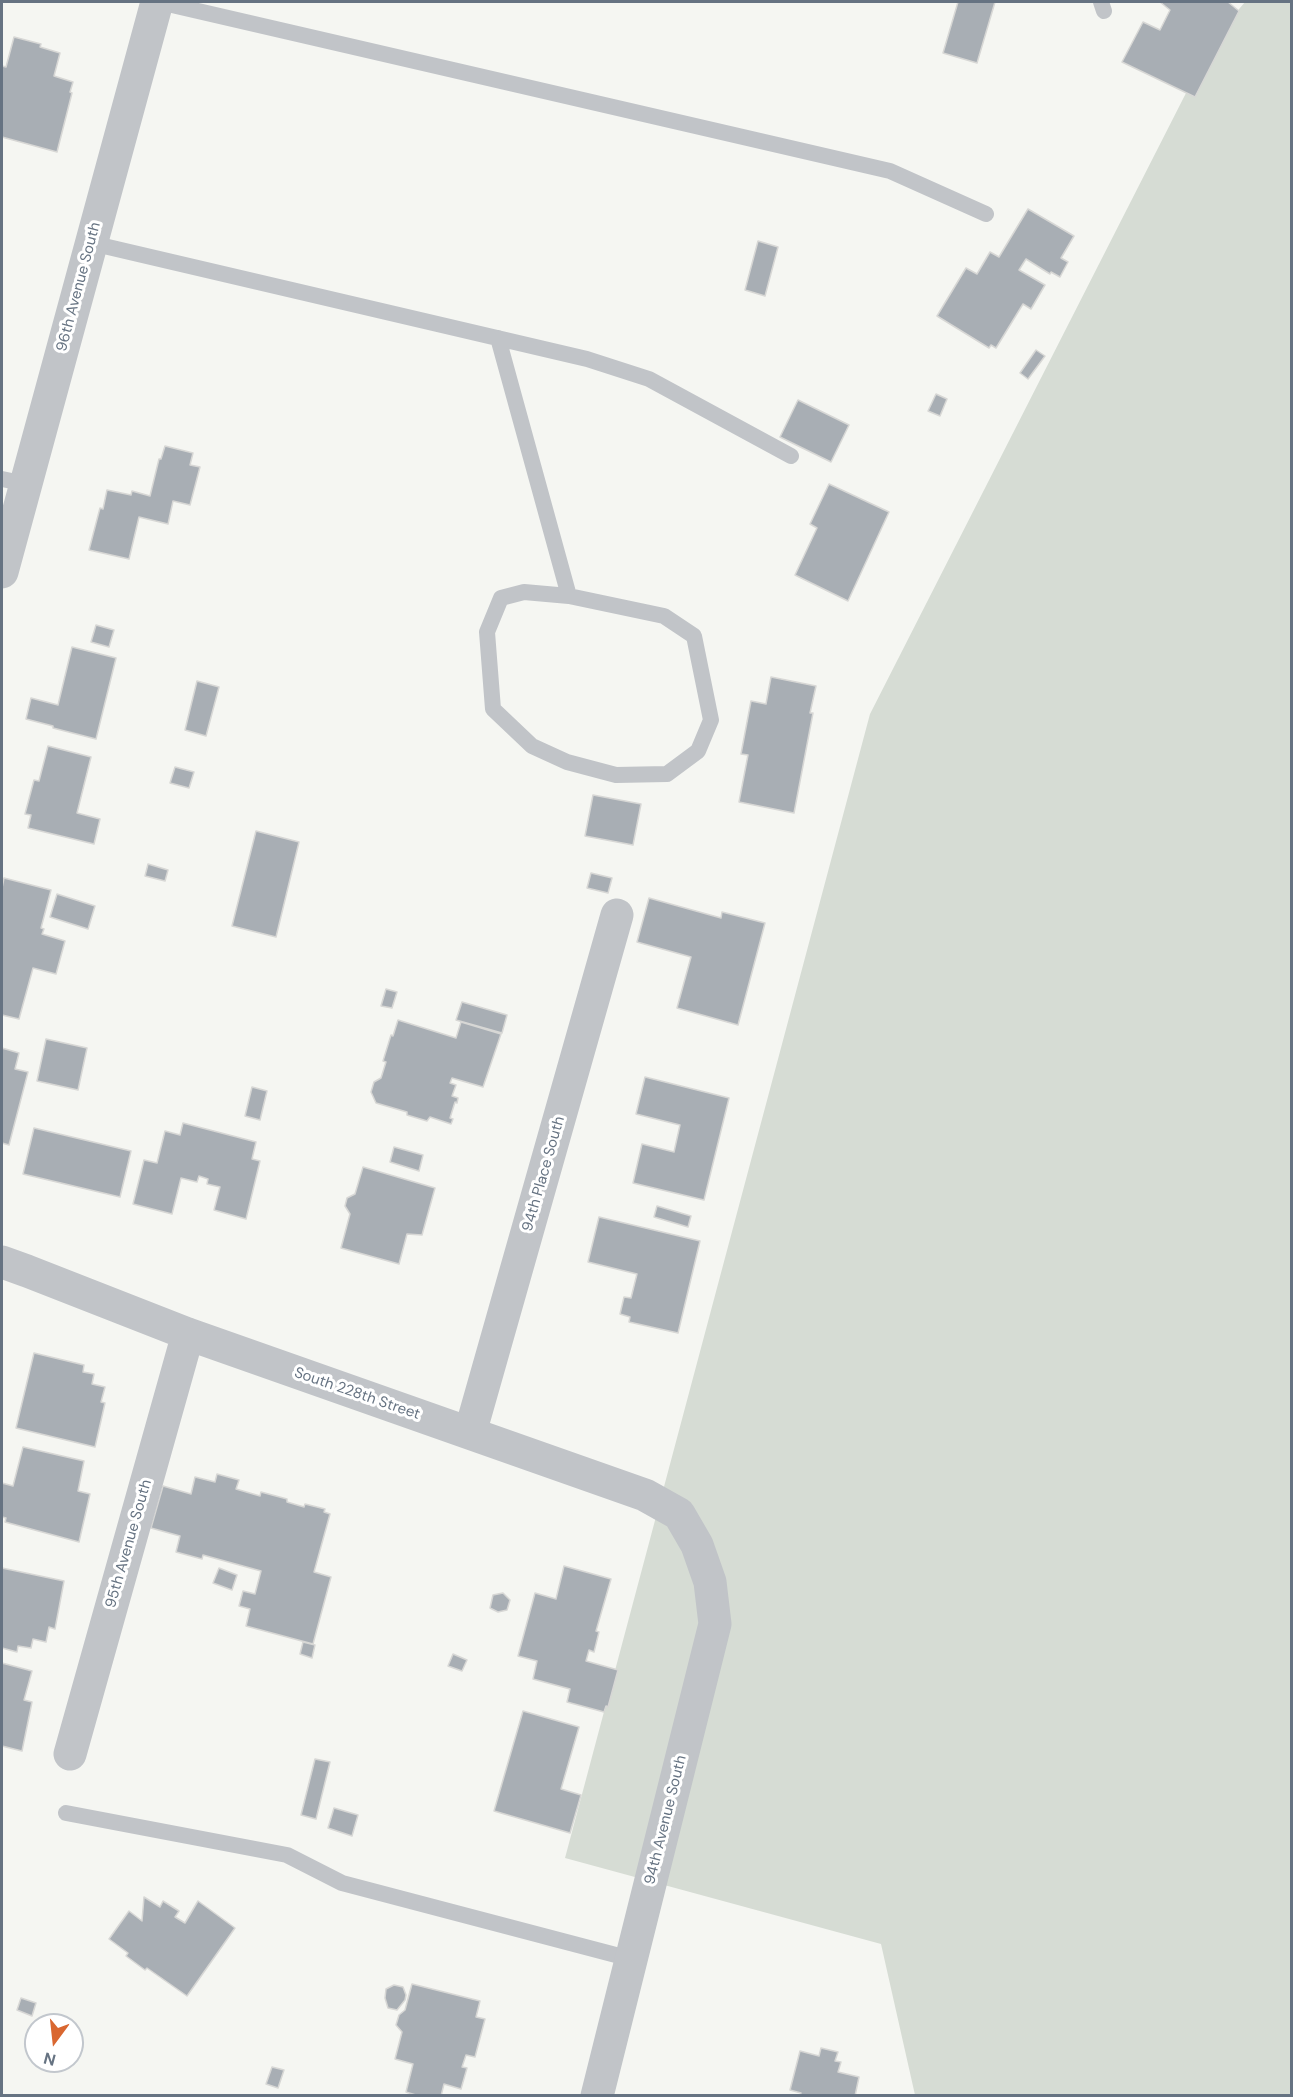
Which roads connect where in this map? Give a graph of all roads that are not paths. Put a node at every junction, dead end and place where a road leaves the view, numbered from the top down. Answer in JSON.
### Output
{"nodes":[{"id":1,"x":158,"y":2,"type":"edge"},
{"id":2,"x":986,"y":214,"type":"dead end"},
{"id":3,"x":92,"y":243,"type":"junction"},
{"id":4,"x":498,"y":338,"type":"junction"},
{"id":5,"x":791,"y":456,"type":"dead end"},
{"id":6,"x":14,"y":481,"type":"edge"},
{"id":7,"x":2,"y":572,"type":"edge"},
{"id":8,"x":569,"y":596,"type":"junction"},
{"id":9,"x":618,"y":915,"type":"dead end"},
{"id":10,"x":2,"y":1263,"type":"edge"},
{"id":11,"x":188,"y":1334,"type":"junction"},
{"id":12,"x":470,"y":1433,"type":"junction"},
{"id":13,"x":697,"y":1545,"type":"joint"},
{"id":14,"x":70,"y":1754,"type":"dead end"},
{"id":15,"x":66,"y":1813,"type":"dead end"},
{"id":16,"x":631,"y":1959,"type":"junction"},
{"id":17,"x":597,"y":2096,"type":"edge"}],
"edges":[{"from":1,"to":2,"type":"lane"},
{"from":1,"to":3,"type":"street","name":"96th Avenue South"},
{"from":3,"to":4,"type":"lane"},
{"from":3,"to":6,"type":"street","name":"96th Avenue South"},
{"from":4,"to":5,"type":"lane"},
{"from":4,"to":8,"type":"lane"},
{"from":6,"to":7,"type":"street","name":"96th Avenue South"},
{"from":8,"to":8,"type":"lane"},
{"from":9,"to":12,"type":"street","name":"94th Place South"},
{"from":10,"to":11,"type":"street","name":"South 228th Street"},
{"from":11,"to":12,"type":"street","name":"South 228th Street"},
{"from":11,"to":14,"type":"street","name":"95th Avenue South"},
{"from":12,"to":13,"type":"street","name":"South 228th Street"},
{"from":13,"to":16,"type":"street","name":"94th Avenue South"},
{"from":15,"to":16,"type":"lane"},
{"from":16,"to":17,"type":"street","name":"94th Avenue South"}]}
